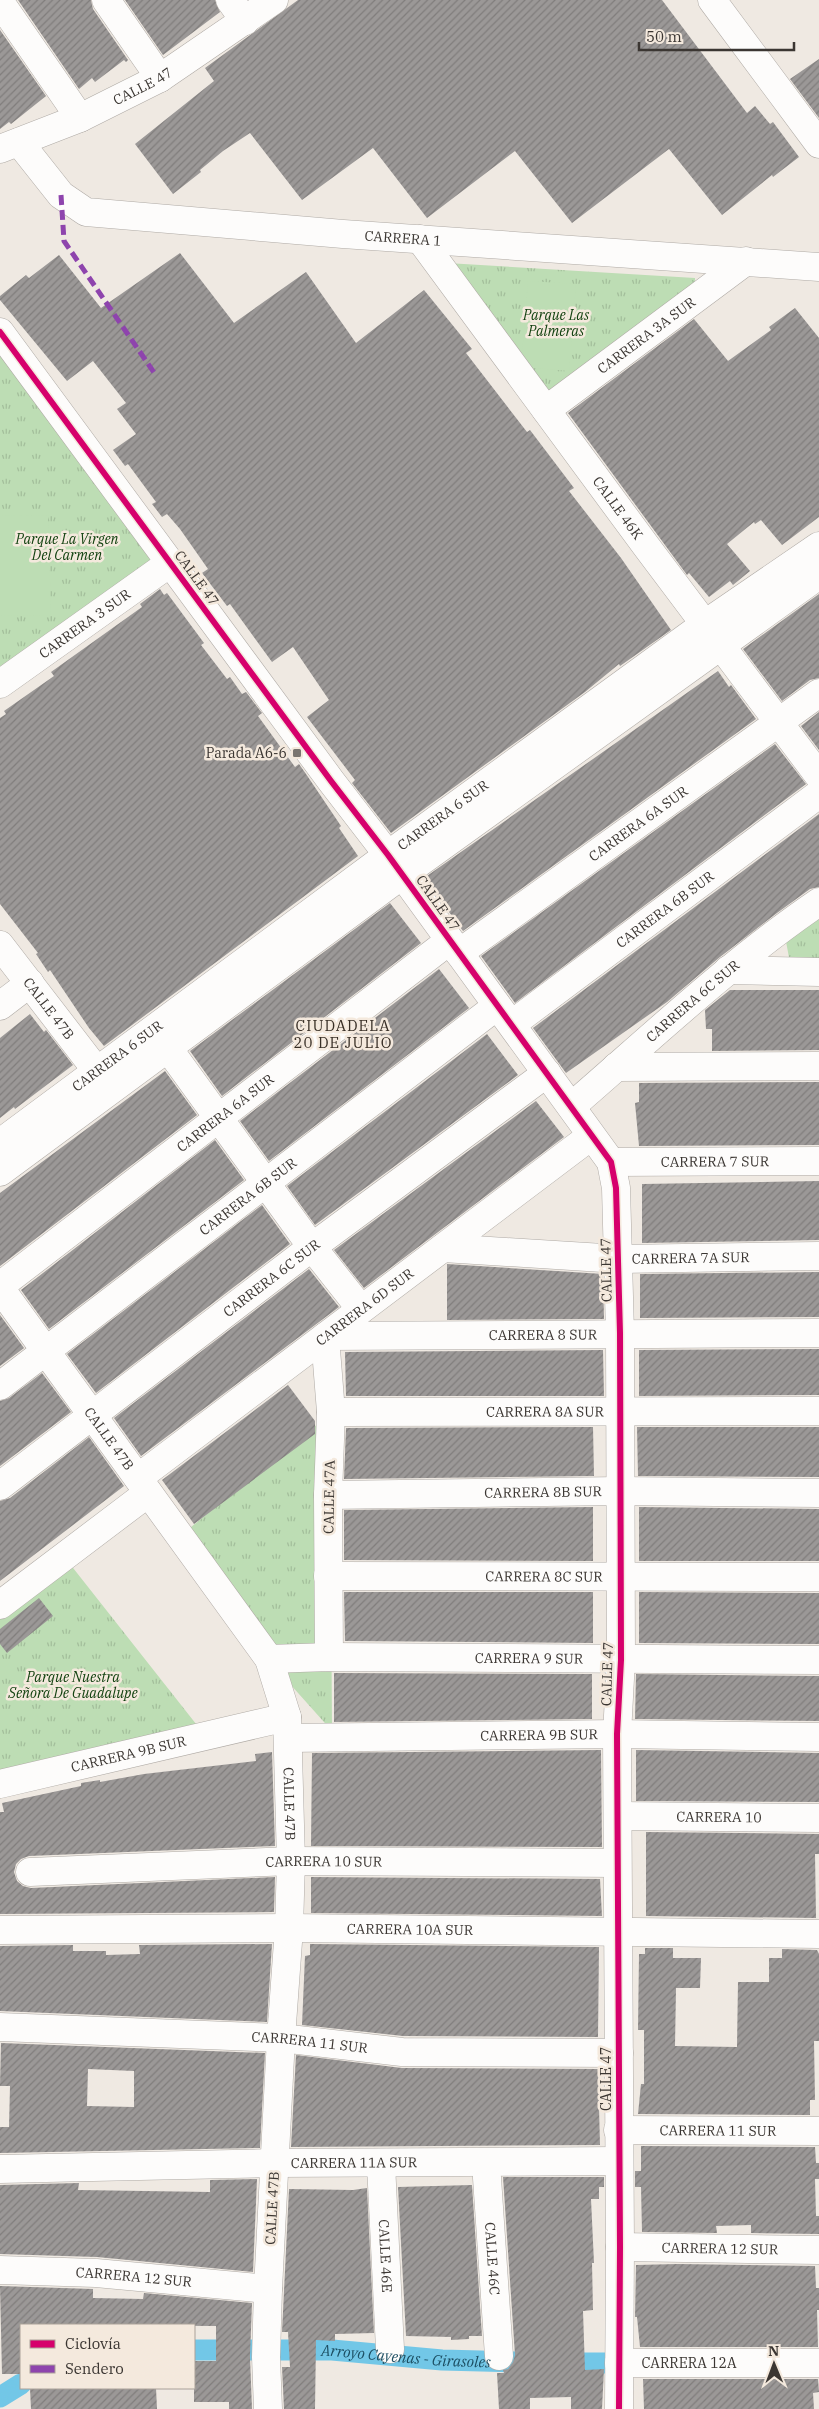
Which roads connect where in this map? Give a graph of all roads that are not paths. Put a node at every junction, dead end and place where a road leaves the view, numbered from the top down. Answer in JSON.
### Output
{"nodes":[{"id":1,"x":106,"y":0,"type":"edge"},
{"id":2,"x":274,"y":0,"type":"edge"},
{"id":3,"x":712,"y":0,"type":"edge"},
{"id":4,"x":0,"y":2,"type":"edge"},
{"id":5,"x":238,"y":10,"type":"edge"},
{"id":6,"x":160,"y":78,"type":"junction"},
{"id":7,"x":80,"y":118,"type":"junction"},
{"id":8,"x":819,"y":144,"type":"edge"},
{"id":9,"x":10,"y":145,"type":"edge"},
{"id":10,"x":420,"y":239,"type":"junction"},
{"id":11,"x":746,"y":261,"type":"junction"},
{"id":12,"x":819,"y":267,"type":"edge"},
{"id":13,"x":0,"y":332,"type":"edge"},
{"id":14,"x":546,"y":410,"type":"junction"},
{"id":15,"x":819,"y":546,"type":"edge"},
{"id":16,"x":170,"y":563,"type":"junction"},
{"id":17,"x":819,"y":575,"type":"edge"},
{"id":18,"x":705,"y":624,"type":"junction"},
{"id":19,"x":722,"y":646,"type":"junction"},
{"id":20,"x":0,"y":684,"type":"edge"},
{"id":21,"x":819,"y":693,"type":"edge"},
{"id":22,"x":779,"y":721,"type":"junction"},
{"id":23,"x":819,"y":776,"type":"edge"},
{"id":24,"x":819,"y":794,"type":"edge"},
{"id":25,"x":396,"y":865,"type":"junction"},
{"id":26,"x":819,"y":902,"type":"edge"},
{"id":27,"x":0,"y":945,"type":"edge"},
{"id":28,"x":454,"y":947,"type":"junction"},
{"id":29,"x":728,"y":970,"type":"junction"},
{"id":30,"x":819,"y":972,"type":"edge"},
{"id":31,"x":30,"y":983,"type":"junction"},
{"id":32,"x":0,"y":1006,"type":"edge"},
{"id":33,"x":505,"y":1015,"type":"junction"},
{"id":34,"x":161,"y":1038,"type":"junction"},
{"id":35,"x":819,"y":1066,"type":"edge"},
{"id":36,"x":616,"y":1068,"type":"junction"},
{"id":37,"x":97,"y":1071,"type":"junction"},
{"id":38,"x":547,"y":1073,"type":"junction"},
{"id":39,"x":572,"y":1106,"type":"junction"},
{"id":40,"x":219,"y":1117,"type":"junction"},
{"id":41,"x":591,"y":1136,"type":"junction"},
{"id":42,"x":0,"y":1143,"type":"edge"},
{"id":43,"x":819,"y":1161,"type":"edge"},
{"id":44,"x":611,"y":1162,"type":"junction"},
{"id":45,"x":0,"y":1172,"type":"edge"},
{"id":46,"x":266,"y":1182,"type":"junction"},
{"id":47,"x":312,"y":1247,"type":"junction"},
{"id":48,"x":443,"y":1248,"type":"junction"},
{"id":49,"x":819,"y":1256,"type":"edge"},
{"id":50,"x":619,"y":1259,"type":"junction"},
{"id":51,"x":0,"y":1287,"type":"edge"},
{"id":52,"x":361,"y":1310,"type":"junction"},
{"id":53,"x":620,"y":1333,"type":"junction"},
{"id":54,"x":819,"y":1333,"type":"edge"},
{"id":55,"x":326,"y":1337,"type":"junction"},
{"id":56,"x":47,"y":1351,"type":"junction"},
{"id":57,"x":0,"y":1386,"type":"edge"},
{"id":58,"x":819,"y":1411,"type":"edge"},
{"id":59,"x":331,"y":1412,"type":"junction"},
{"id":60,"x":620,"y":1412,"type":"junction"},
{"id":61,"x":94,"y":1415,"type":"junction"},
{"id":62,"x":0,"y":1486,"type":"edge"},
{"id":63,"x":143,"y":1486,"type":"junction"},
{"id":64,"x":619,"y":1491,"type":"junction"},
{"id":65,"x":819,"y":1493,"type":"edge"},
{"id":66,"x":328,"y":1495,"type":"junction"},
{"id":67,"x":328,"y":1576,"type":"junction"},
{"id":68,"x":619,"y":1577,"type":"junction"},
{"id":69,"x":819,"y":1577,"type":"edge"},
{"id":70,"x":0,"y":1606,"type":"edge"},
{"id":71,"x":329,"y":1657,"type":"junction"},
{"id":72,"x":269,"y":1659,"type":"junction"},
{"id":73,"x":621,"y":1660,"type":"junction"},
{"id":74,"x":819,"y":1660,"type":"edge"},
{"id":75,"x":288,"y":1727,"type":"junction"},
{"id":76,"x":617,"y":1734,"type":"junction"},
{"id":77,"x":819,"y":1737,"type":"edge"},
{"id":78,"x":0,"y":1784,"type":"edge"},
{"id":79,"x":619,"y":1816,"type":"junction"},
{"id":80,"x":819,"y":1818,"type":"edge"},
{"id":81,"x":291,"y":1861,"type":"junction"},
{"id":82,"x":617,"y":1863,"type":"junction"},
{"id":83,"x":30,"y":1872,"type":"dead end"},
{"id":84,"x":289,"y":1928,"type":"junction"},
{"id":85,"x":0,"y":1930,"type":"edge"},
{"id":86,"x":617,"y":1931,"type":"junction"},
{"id":87,"x":819,"y":1934,"type":"edge"},
{"id":88,"x":0,"y":2027,"type":"edge"},
{"id":89,"x":281,"y":2038,"type":"junction"},
{"id":90,"x":619,"y":2053,"type":"junction"},
{"id":91,"x":618,"y":2130,"type":"junction"},
{"id":92,"x":819,"y":2131,"type":"edge"},
{"id":93,"x":618,"y":2161,"type":"junction"},
{"id":94,"x":275,"y":2163,"type":"junction"},
{"id":95,"x":486,"y":2163,"type":"junction"},
{"id":96,"x":381,"y":2164,"type":"junction"},
{"id":97,"x":0,"y":2169,"type":"edge"},
{"id":98,"x":620,"y":2247,"type":"junction"},
{"id":99,"x":819,"y":2250,"type":"edge"},
{"id":100,"x":0,"y":2270,"type":"edge"},
{"id":101,"x":268,"y":2289,"type":"junction"},
{"id":102,"x":390,"y":2349,"type":"dead end"},
{"id":103,"x":499,"y":2356,"type":"dead end"},
{"id":104,"x":819,"y":2363,"type":"edge"},
{"id":105,"x":619,"y":2364,"type":"junction"},
{"id":106,"x":268,"y":2409,"type":"edge"},
{"id":107,"x":619,"y":2409,"type":"edge"}],
"edges":[{"from":1,"to":6,"type":"street"},
{"from":2,"to":5,"type":"street","name":"CALLE 47"},
{"from":3,"to":8,"type":"street"},
{"from":4,"to":7,"type":"street"},
{"from":5,"to":6,"type":"street","name":"CALLE 47"},
{"from":6,"to":7,"type":"street","name":"CALLE 47"},
{"from":7,"to":9,"type":"street","name":"CALLE 47"},
{"from":9,"to":10,"type":"street","name":"CARRERA 1"},
{"from":10,"to":11,"type":"street","name":"CARRERA 1"},
{"from":10,"to":14,"type":"street","name":"CALLE 46K"},
{"from":11,"to":12,"type":"street","name":"CARRERA 1"},
{"from":11,"to":14,"type":"street","name":"CARRERA 3A SUR"},
{"from":13,"to":16,"type":"street","name":"CALLE 47"},
{"from":14,"to":18,"type":"street","name":"CALLE 46K"},
{"from":15,"to":18,"type":"street","name":"CARRERA 6 SUR"},
{"from":16,"to":20,"type":"street","name":"CARRERA 3 SUR"},
{"from":16,"to":25,"type":"street","name":"CALLE 47"},
{"from":17,"to":19,"type":"street","name":"CARRERA 6 SUR"},
{"from":18,"to":19,"type":"street","name":"CALLE 46K"},
{"from":18,"to":25,"type":"street","name":"CARRERA 6 SUR"},
{"from":19,"to":22,"type":"street","name":"CALLE 46K"},
{"from":19,"to":25,"type":"street","name":"CARRERA 6 SUR"},
{"from":21,"to":22,"type":"street","name":"CARRERA 6A SUR"},
{"from":22,"to":23,"type":"street","name":"CALLE 46K"},
{"from":22,"to":28,"type":"street","name":"CARRERA 6A SUR"},
{"from":24,"to":33,"type":"street","name":"CARRERA 6B SUR"},
{"from":25,"to":28,"type":"street","name":"CALLE 47"},
{"from":25,"to":34,"type":"street","name":"CARRERA 6 SUR"},
{"from":26,"to":29,"type":"street","name":"CARRERA 6C SUR"},
{"from":27,"to":31,"type":"street","name":"CALLE 47B"},
{"from":28,"to":33,"type":"street","name":"CALLE 47"},
{"from":28,"to":40,"type":"street","name":"CARRERA 6A SUR"},
{"from":29,"to":30,"type":"street"},
{"from":29,"to":36,"type":"street","name":"CARRERA 6C SUR"},
{"from":31,"to":32,"type":"street"},
{"from":31,"to":37,"type":"street","name":"CALLE 47B"},
{"from":33,"to":38,"type":"street","name":"CALLE 47"},
{"from":33,"to":46,"type":"street","name":"CARRERA 6B SUR"},
{"from":34,"to":37,"type":"street","name":"CARRERA 6 SUR"},
{"from":34,"to":40,"type":"street"},
{"from":34,"to":45,"type":"street","name":"CARRERA 6 SUR"},
{"from":35,"to":36,"type":"street"},
{"from":36,"to":39,"type":"street","name":"CARRERA 6C SUR"},
{"from":37,"to":42,"type":"street","name":"CARRERA 6 SUR"},
{"from":38,"to":39,"type":"street","name":"CALLE 47"},
{"from":38,"to":47,"type":"street","name":"CARRERA 6C SUR"},
{"from":39,"to":41,"type":"street","name":"CALLE 47"},
{"from":40,"to":46,"type":"street"},
{"from":40,"to":51,"type":"street","name":"CARRERA 6A SUR"},
{"from":41,"to":44,"type":"street","name":"CALLE 47"},
{"from":41,"to":48,"type":"street","name":"CARRERA 6D SUR"},
{"from":43,"to":44,"type":"street","name":"CARRERA 7 SUR"},
{"from":44,"to":50,"type":"street","name":"CALLE 47"},
{"from":46,"to":47,"type":"street"},
{"from":46,"to":56,"type":"street","name":"CARRERA 6B SUR"},
{"from":47,"to":52,"type":"street"},
{"from":47,"to":61,"type":"street","name":"CARRERA 6C SUR"},
{"from":48,"to":50,"type":"street","name":"CARRERA 7A SUR"},
{"from":48,"to":52,"type":"street","name":"CARRERA 6D SUR"},
{"from":49,"to":50,"type":"street","name":"CARRERA 7A SUR"},
{"from":50,"to":53,"type":"street","name":"CALLE 47"},
{"from":51,"to":56,"type":"street","name":"CALLE 47B"},
{"from":52,"to":55,"type":"street","name":"CARRERA 6D SUR"},
{"from":53,"to":54,"type":"street","name":"CARRERA 8 SUR"},
{"from":53,"to":55,"type":"street","name":"CARRERA 8 SUR"},
{"from":53,"to":60,"type":"street","name":"CALLE 47"},
{"from":55,"to":59,"type":"street","name":"CALLE 47A"},
{"from":55,"to":63,"type":"street","name":"CARRERA 6D SUR"},
{"from":56,"to":57,"type":"street","name":"CARRERA 6B SUR"},
{"from":56,"to":61,"type":"street","name":"CALLE 47B"},
{"from":58,"to":60,"type":"street","name":"CARRERA 8A SUR"},
{"from":59,"to":60,"type":"street","name":"CARRERA 8A SUR"},
{"from":59,"to":66,"type":"street","name":"CALLE 47A"},
{"from":60,"to":64,"type":"street","name":"CALLE 47"},
{"from":61,"to":62,"type":"street","name":"CARRERA 6C SUR"},
{"from":61,"to":63,"type":"street","name":"CALLE 47B"},
{"from":63,"to":70,"type":"street","name":"CARRERA 6D SUR"},
{"from":63,"to":72,"type":"street","name":"CALLE 47B"},
{"from":64,"to":65,"type":"street","name":"CARRERA 8B SUR"},
{"from":64,"to":66,"type":"street","name":"CARRERA 8B SUR"},
{"from":64,"to":68,"type":"street","name":"CALLE 47"},
{"from":66,"to":67,"type":"street","name":"CALLE 47A"},
{"from":67,"to":68,"type":"street","name":"CARRERA 8C SUR"},
{"from":67,"to":71,"type":"street","name":"CALLE 47A"},
{"from":68,"to":69,"type":"street","name":"CARRERA 8C SUR"},
{"from":68,"to":73,"type":"street","name":"CALLE 47"},
{"from":71,"to":72,"type":"street","name":"CARRERA 9 SUR"},
{"from":71,"to":73,"type":"street","name":"CARRERA 9 SUR"},
{"from":72,"to":75,"type":"street","name":"CALLE 47B"},
{"from":73,"to":74,"type":"street","name":"CARRERA 9 SUR"},
{"from":73,"to":76,"type":"street","name":"CALLE 47"},
{"from":75,"to":76,"type":"street","name":"CARRERA 9B SUR"},
{"from":75,"to":78,"type":"street","name":"CARRERA 9B SUR"},
{"from":75,"to":81,"type":"street","name":"CALLE 47B"},
{"from":76,"to":77,"type":"street","name":"CARRERA 9B SUR"},
{"from":76,"to":79,"type":"street","name":"CALLE 47"},
{"from":79,"to":80,"type":"street","name":"CARRERA 10"},
{"from":79,"to":82,"type":"street","name":"CALLE 47"},
{"from":81,"to":82,"type":"street","name":"CARRERA 10 SUR"},
{"from":81,"to":83,"type":"street","name":"CARRERA 10 SUR"},
{"from":81,"to":84,"type":"street","name":"CALLE 47B"},
{"from":82,"to":86,"type":"street","name":"CALLE 47"},
{"from":84,"to":85,"type":"street","name":"CARRERA 10A SUR"},
{"from":84,"to":86,"type":"street","name":"CARRERA 10A SUR"},
{"from":84,"to":89,"type":"street","name":"CALLE 47B"},
{"from":86,"to":87,"type":"street","name":"CARRERA 10A SUR"},
{"from":86,"to":90,"type":"street","name":"CALLE 47"},
{"from":88,"to":89,"type":"street","name":"CARRERA 11 SUR"},
{"from":89,"to":90,"type":"street","name":"CARRERA 11 SUR"},
{"from":89,"to":94,"type":"street","name":"CALLE 47B"},
{"from":90,"to":91,"type":"street","name":"CALLE 47"},
{"from":91,"to":92,"type":"street","name":"CARRERA 11 SUR"},
{"from":91,"to":93,"type":"street","name":"CALLE 47"},
{"from":93,"to":95,"type":"street","name":"CARRERA 11A SUR"},
{"from":93,"to":98,"type":"street","name":"CALLE 47"},
{"from":94,"to":96,"type":"street","name":"CARRERA 11A SUR"},
{"from":94,"to":97,"type":"street","name":"CARRERA 11A SUR"},
{"from":94,"to":101,"type":"street","name":"CALLE 47B"},
{"from":95,"to":96,"type":"street","name":"CARRERA 11A SUR"},
{"from":95,"to":103,"type":"street","name":"CALLE 46C"},
{"from":96,"to":102,"type":"street","name":"CALLE 46E"},
{"from":98,"to":99,"type":"street","name":"CARRERA 12 SUR"},
{"from":98,"to":105,"type":"street","name":"CALLE 47"},
{"from":100,"to":101,"type":"street","name":"CARRERA 12 SUR"},
{"from":101,"to":106,"type":"street","name":"CALLE 47B"},
{"from":104,"to":105,"type":"street","name":"CARRERA 12A"},
{"from":105,"to":107,"type":"street","name":"CALLE 47"}]}
